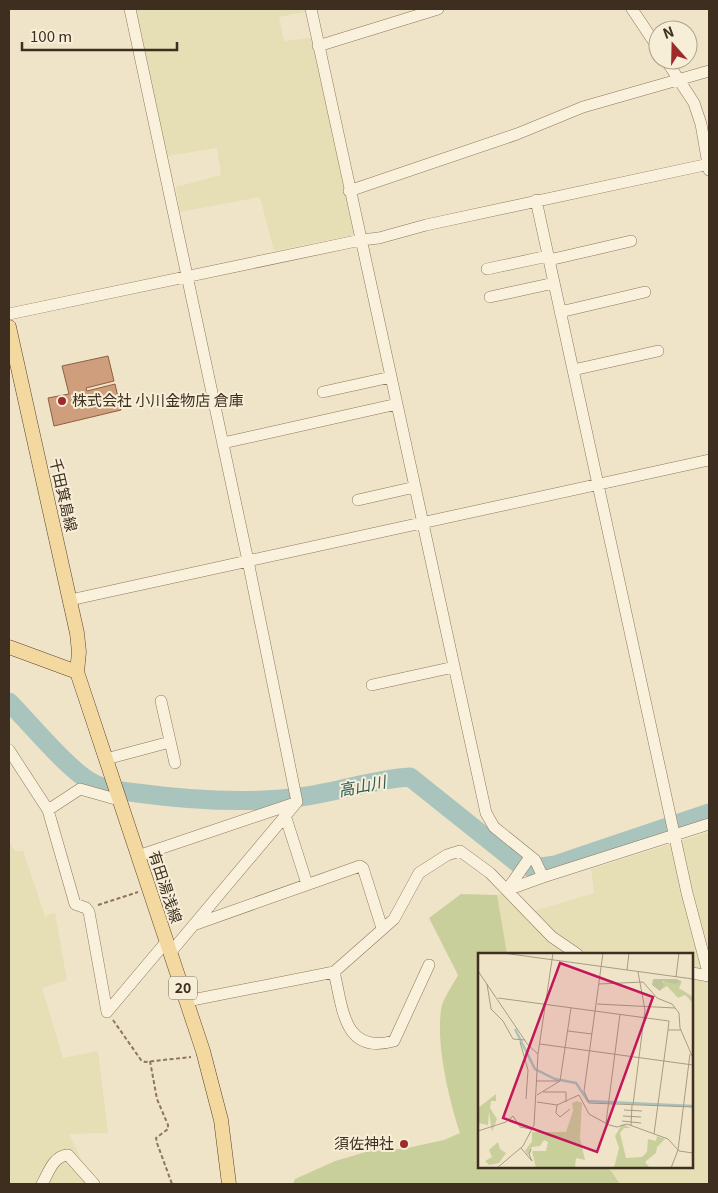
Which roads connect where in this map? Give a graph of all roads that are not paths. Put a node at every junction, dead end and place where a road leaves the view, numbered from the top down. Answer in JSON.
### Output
{"nodes":[{"id":1,"x":130,"y":9,"type":"edge"},
{"id":2,"x":311,"y":9,"type":"edge"},
{"id":3,"x":438,"y":9,"type":"edge"},
{"id":4,"x":632,"y":9,"type":"edge"},
{"id":5,"x":648,"y":33,"type":"edge"},
{"id":6,"x":318,"y":46,"type":"junction"},
{"id":7,"x":672,"y":70,"type":"edge"},
{"id":8,"x":709,"y":71,"type":"edge"},
{"id":9,"x":679,"y":80,"type":"junction"},
{"id":10,"x":709,"y":167,"type":"edge"},
{"id":11,"x":349,"y":191,"type":"junction"},
{"id":12,"x":536,"y":200,"type":"junction"},
{"id":13,"x":361,"y":240,"type":"junction"},
{"id":14,"x":631,"y":241,"type":"dead end"},
{"id":15,"x":548,"y":258,"type":"junction"},
{"id":16,"x":487,"y":269,"type":"dead end"},
{"id":17,"x":188,"y":276,"type":"junction"},
{"id":18,"x":554,"y":283,"type":"junction"},
{"id":19,"x":645,"y":292,"type":"dead end"},
{"id":20,"x":490,"y":297,"type":"dead end"},
{"id":21,"x":560,"y":312,"type":"junction"},
{"id":22,"x":9,"y":314,"type":"edge"},
{"id":23,"x":9,"y":327,"type":"edge"},
{"id":24,"x":658,"y":351,"type":"dead end"},
{"id":25,"x":573,"y":370,"type":"junction"},
{"id":26,"x":391,"y":377,"type":"junction"},
{"id":27,"x":323,"y":392,"type":"dead end"},
{"id":28,"x":397,"y":404,"type":"junction"},
{"id":29,"x":223,"y":443,"type":"junction"},
{"id":30,"x":709,"y":460,"type":"edge"},
{"id":31,"x":597,"y":485,"type":"junction"},
{"id":32,"x":415,"y":487,"type":"junction"},
{"id":33,"x":358,"y":500,"type":"dead end"},
{"id":34,"x":423,"y":524,"type":"junction"},
{"id":35,"x":248,"y":561,"type":"junction"},
{"id":36,"x":70,"y":600,"type":"junction"},
{"id":37,"x":9,"y":647,"type":"edge"},
{"id":38,"x":454,"y":667,"type":"junction"},
{"id":39,"x":77,"y":672,"type":"junction"},
{"id":40,"x":372,"y":685,"type":"dead end"},
{"id":41,"x":161,"y":701,"type":"dead end"},
{"id":42,"x":170,"y":742,"type":"junction"},
{"id":43,"x":9,"y":750,"type":"edge"},
{"id":44,"x":106,"y":759,"type":"junction"},
{"id":45,"x":175,"y":763,"type":"dead end"},
{"id":46,"x":119,"y":799,"type":"junction"},
{"id":47,"x":48,"y":810,"type":"junction"},
{"id":48,"x":284,"y":812,"type":"junction"},
{"id":49,"x":709,"y":824,"type":"edge"},
{"id":50,"x":674,"y":836,"type":"junction"},
{"id":51,"x":138,"y":856,"type":"junction"},
{"id":52,"x":530,"y":857,"type":"junction"},
{"id":53,"x":543,"y":877,"type":"junction"},
{"id":54,"x":307,"y":884,"type":"junction"},
{"id":55,"x":507,"y":890,"type":"junction"},
{"id":56,"x":194,"y":924,"type":"junction"},
{"id":57,"x":382,"y":928,"type":"junction"},
{"id":58,"x":168,"y":948,"type":"junction"},
{"id":59,"x":576,"y":953,"type":"edge"},
{"id":60,"x":429,"y":965,"type":"dead end"},
{"id":61,"x":334,"y":972,"type":"junction"},
{"id":62,"x":693,"y":973,"type":"edge"},
{"id":63,"x":709,"y":976,"type":"edge"},
{"id":64,"x":187,"y":1001,"type":"junction"},
{"id":65,"x":42,"y":1184,"type":"edge"},
{"id":66,"x":94,"y":1184,"type":"edge"},
{"id":67,"x":229,"y":1184,"type":"edge"}],
"edges":[{"from":1,"to":17,"type":"street"},
{"from":2,"to":6,"type":"street"},
{"from":3,"to":6,"type":"street"},
{"from":4,"to":5,"type":"street"},
{"from":6,"to":11,"type":"street"},
{"from":7,"to":9,"type":"street"},
{"from":8,"to":9,"type":"street"},
{"from":9,"to":10,"type":"street"},
{"from":9,"to":11,"type":"street"},
{"from":10,"to":12,"type":"street"},
{"from":11,"to":13,"type":"street"},
{"from":12,"to":13,"type":"street"},
{"from":12,"to":15,"type":"street"},
{"from":13,"to":17,"type":"street"},
{"from":13,"to":26,"type":"street"},
{"from":14,"to":15,"type":"street"},
{"from":15,"to":16,"type":"street"},
{"from":15,"to":18,"type":"street"},
{"from":17,"to":22,"type":"street"},
{"from":17,"to":29,"type":"street"},
{"from":18,"to":20,"type":"street"},
{"from":18,"to":21,"type":"street"},
{"from":19,"to":21,"type":"street"},
{"from":21,"to":25,"type":"street"},
{"from":23,"to":36,"type":"main road","name":"千田箕島線"},
{"from":24,"to":25,"type":"street"},
{"from":25,"to":31,"type":"street"},
{"from":26,"to":27,"type":"street"},
{"from":26,"to":28,"type":"street"},
{"from":28,"to":29,"type":"street"},
{"from":28,"to":32,"type":"street"},
{"from":29,"to":35,"type":"street"},
{"from":30,"to":31,"type":"street"},
{"from":31,"to":34,"type":"street"},
{"from":31,"to":50,"type":"street"},
{"from":32,"to":33,"type":"street"},
{"from":32,"to":34,"type":"street"},
{"from":34,"to":35,"type":"street"},
{"from":34,"to":38,"type":"street"},
{"from":35,"to":36,"type":"street"},
{"from":35,"to":48,"type":"street"},
{"from":36,"to":39,"type":"main road","name":"千田箕島線"},
{"from":37,"to":39,"type":"main road"},
{"from":38,"to":40,"type":"street"},
{"from":38,"to":52,"type":"street"},
{"from":39,"to":44,"type":"main road","name":"有田湯浅線","number":"20"},
{"from":41,"to":42,"type":"street"},
{"from":42,"to":44,"type":"street"},
{"from":42,"to":45,"type":"street"},
{"from":43,"to":47,"type":"street"},
{"from":44,"to":46,"type":"main road","name":"有田湯浅線","number":"20"},
{"from":46,"to":47,"type":"street"},
{"from":46,"to":51,"type":"main road","name":"有田湯浅線","number":"20"},
{"from":47,"to":58,"type":"street"},
{"from":48,"to":51,"type":"street"},
{"from":48,"to":54,"type":"street"},
{"from":48,"to":56,"type":"street"},
{"from":49,"to":50,"type":"street"},
{"from":50,"to":53,"type":"street"},
{"from":50,"to":63,"type":"street"},
{"from":51,"to":58,"type":"main road","name":"有田湯浅線","number":"20"},
{"from":52,"to":53,"type":"street"},
{"from":52,"to":55,"type":"street"},
{"from":53,"to":55,"type":"street"},
{"from":54,"to":56,"type":"street"},
{"from":54,"to":57,"type":"street"},
{"from":55,"to":57,"type":"street"},
{"from":55,"to":59,"type":"street"},
{"from":56,"to":58,"type":"street"},
{"from":57,"to":61,"type":"street"},
{"from":58,"to":64,"type":"main road","name":"有田湯浅線","number":"20"},
{"from":60,"to":61,"type":"street"},
{"from":61,"to":64,"type":"street"},
{"from":62,"to":63,"type":"street"},
{"from":64,"to":67,"type":"main road","name":"有田湯浅線","number":"20"},
{"from":65,"to":66,"type":"street"}]}
